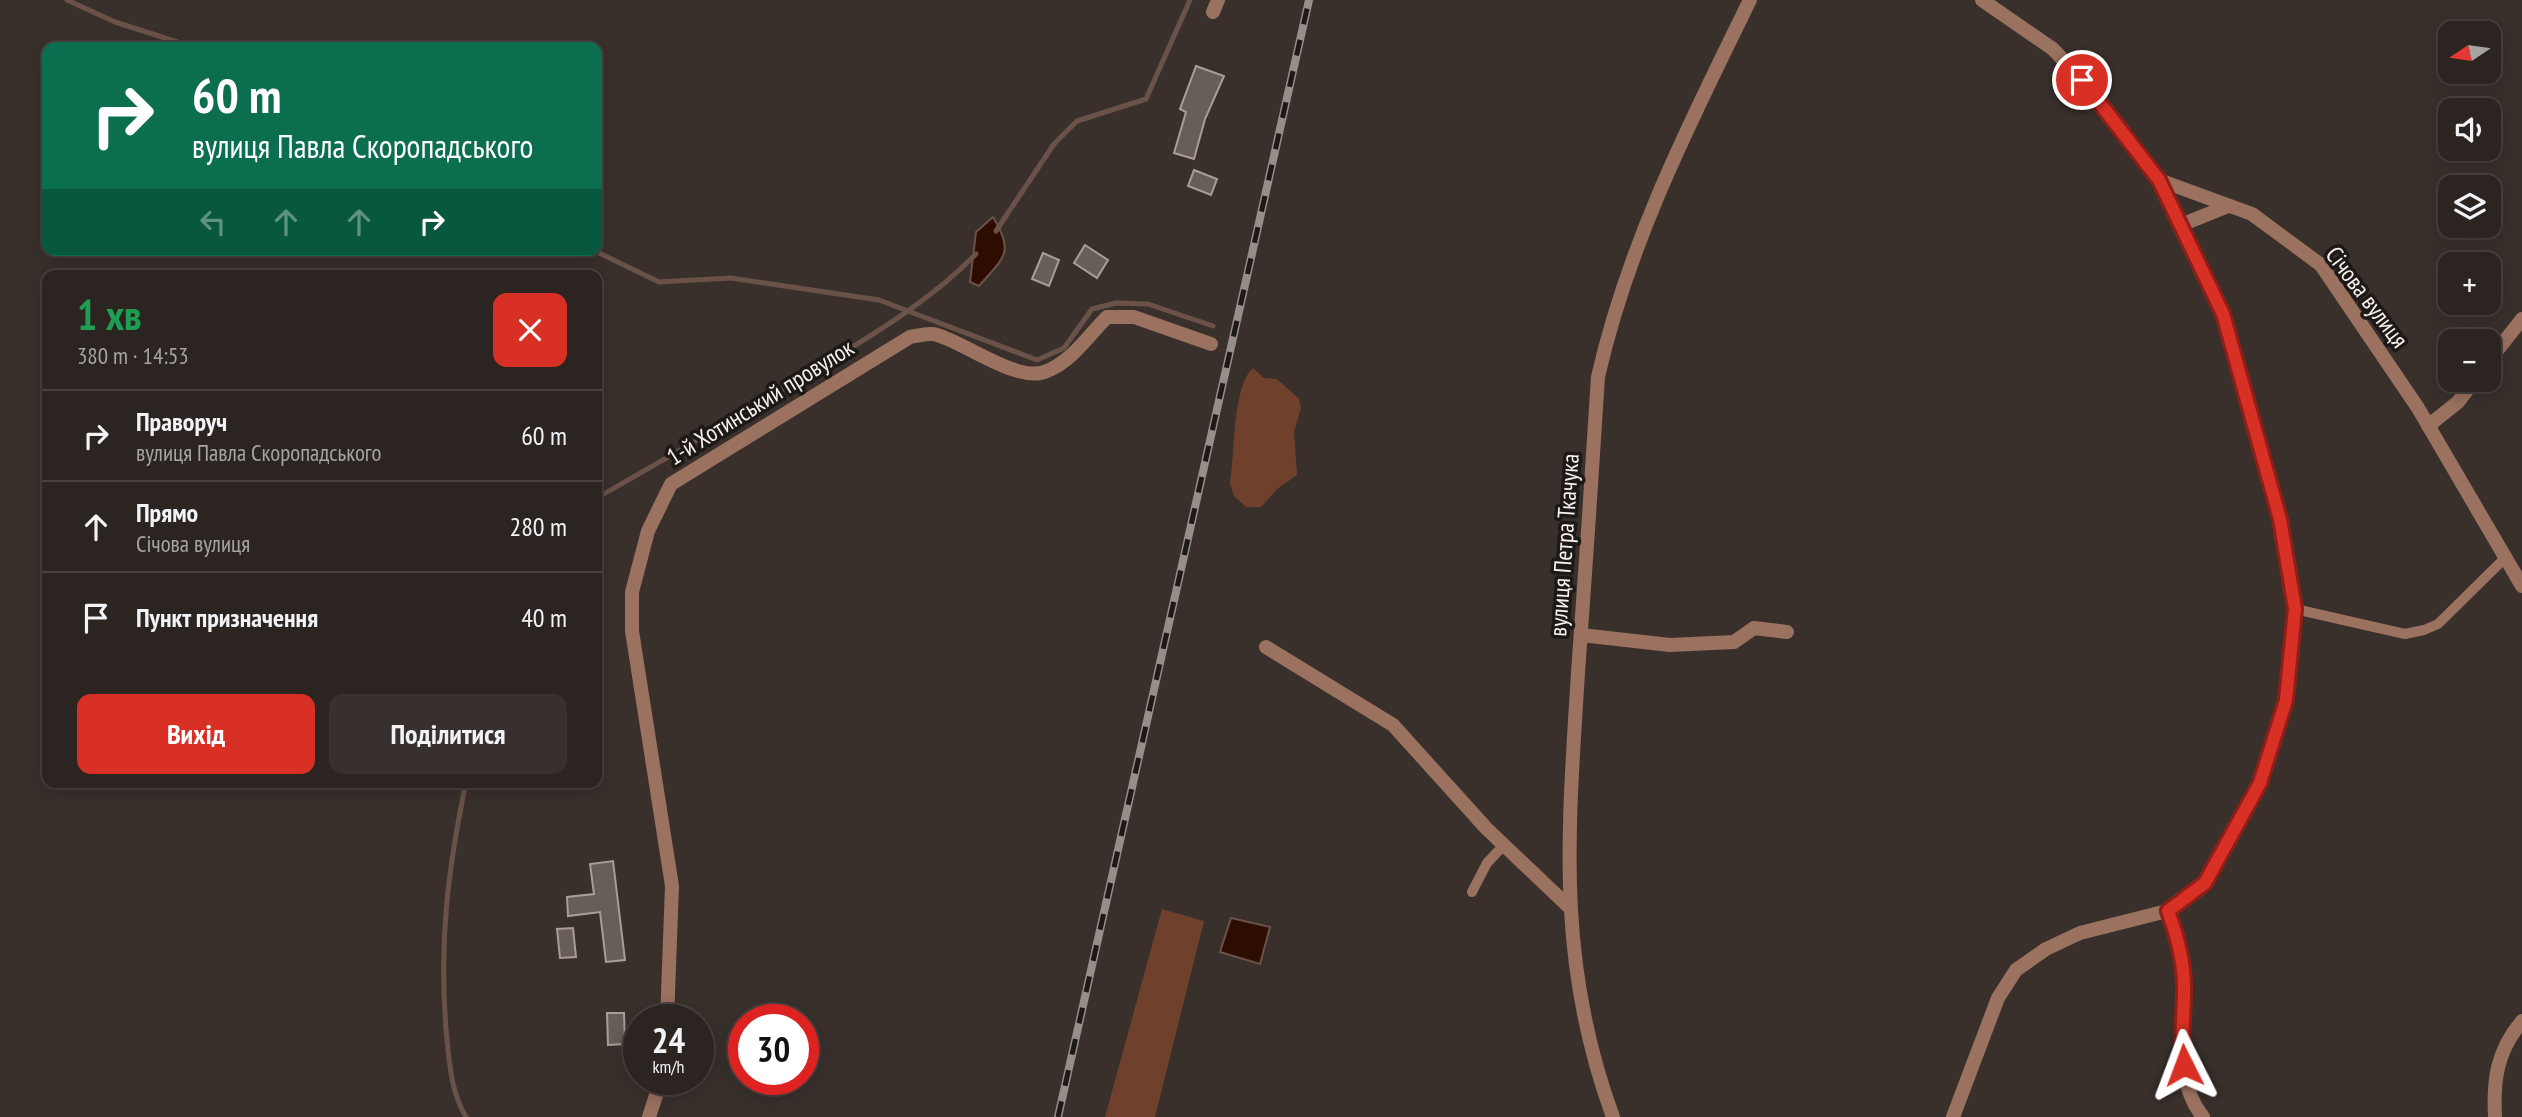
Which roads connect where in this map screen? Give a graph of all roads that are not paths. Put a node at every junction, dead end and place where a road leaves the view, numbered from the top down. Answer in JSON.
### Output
{"nodes":[{"id":1,"x":1750,"y":0,"type":"edge"},
{"id":2,"x":1982,"y":0,"type":"edge"},
{"id":3,"x":2159,"y":180,"type":"junction"},
{"id":4,"x":2228,"y":206,"type":"junction"},
{"id":5,"x":2181,"y":225,"type":"junction"},
{"id":6,"x":2522,"y":319,"type":"edge"},
{"id":7,"x":1211,"y":344,"type":"dead end"},
{"id":8,"x":2501,"y":346,"type":"edge"},
{"id":9,"x":2466,"y":392,"type":"edge"},
{"id":10,"x":2428,"y":426,"type":"junction"},
{"id":11,"x":2505,"y":558,"type":"junction"},
{"id":12,"x":2522,"y":586,"type":"edge"},
{"id":13,"x":2295,"y":609,"type":"junction"},
{"id":14,"x":1787,"y":632,"type":"dead end"},
{"id":15,"x":1581,"y":635,"type":"junction"},
{"id":16,"x":1266,"y":648,"type":"dead end"},
{"id":17,"x":1504,"y":845,"type":"junction"},
{"id":18,"x":1472,"y":892,"type":"dead end"},
{"id":19,"x":1568,"y":906,"type":"junction"},
{"id":20,"x":2168,"y":911,"type":"junction"},
{"id":21,"x":668,"y":1004,"type":"edge"},
{"id":22,"x":2522,"y":1021,"type":"edge"},
{"id":23,"x":656,"y":1095,"type":"edge"},
{"id":24,"x":649,"y":1117,"type":"edge"},
{"id":25,"x":1613,"y":1117,"type":"edge"},
{"id":26,"x":1953,"y":1117,"type":"edge"},
{"id":27,"x":2203,"y":1117,"type":"edge"},
{"id":28,"x":2495,"y":1117,"type":"edge"}],
"edges":[{"from":1,"to":15,"type":"street","name":"вулиця Петра Ткачука"},
{"from":2,"to":3,"type":"street"},
{"from":3,"to":4,"type":"street","name":"Січова вулиця"},
{"from":3,"to":5,"type":"street"},
{"from":4,"to":5,"type":"street"},
{"from":4,"to":10,"type":"street","name":"Січова вулиця"},
{"from":5,"to":13,"type":"street"},
{"from":6,"to":8,"type":"street"},
{"from":7,"to":21,"type":"street","name":"1-й Хотинський провулок"},
{"from":9,"to":10,"type":"street"},
{"from":10,"to":11,"type":"street","name":"Січова вулиця"},
{"from":11,"to":12,"type":"street","name":"Січова вулиця"},
{"from":11,"to":13,"type":"lane"},
{"from":13,"to":20,"type":"street"},
{"from":14,"to":15,"type":"street"},
{"from":15,"to":19,"type":"street","name":"вулиця Петра Ткачука"},
{"from":16,"to":17,"type":"street"},
{"from":17,"to":18,"type":"lane"},
{"from":17,"to":19,"type":"street"},
{"from":19,"to":25,"type":"street","name":"вулиця Петра Ткачука"},
{"from":20,"to":26,"type":"street"},
{"from":20,"to":27,"type":"street"},
{"from":22,"to":28,"type":"street"},
{"from":23,"to":24,"type":"street"}]}
